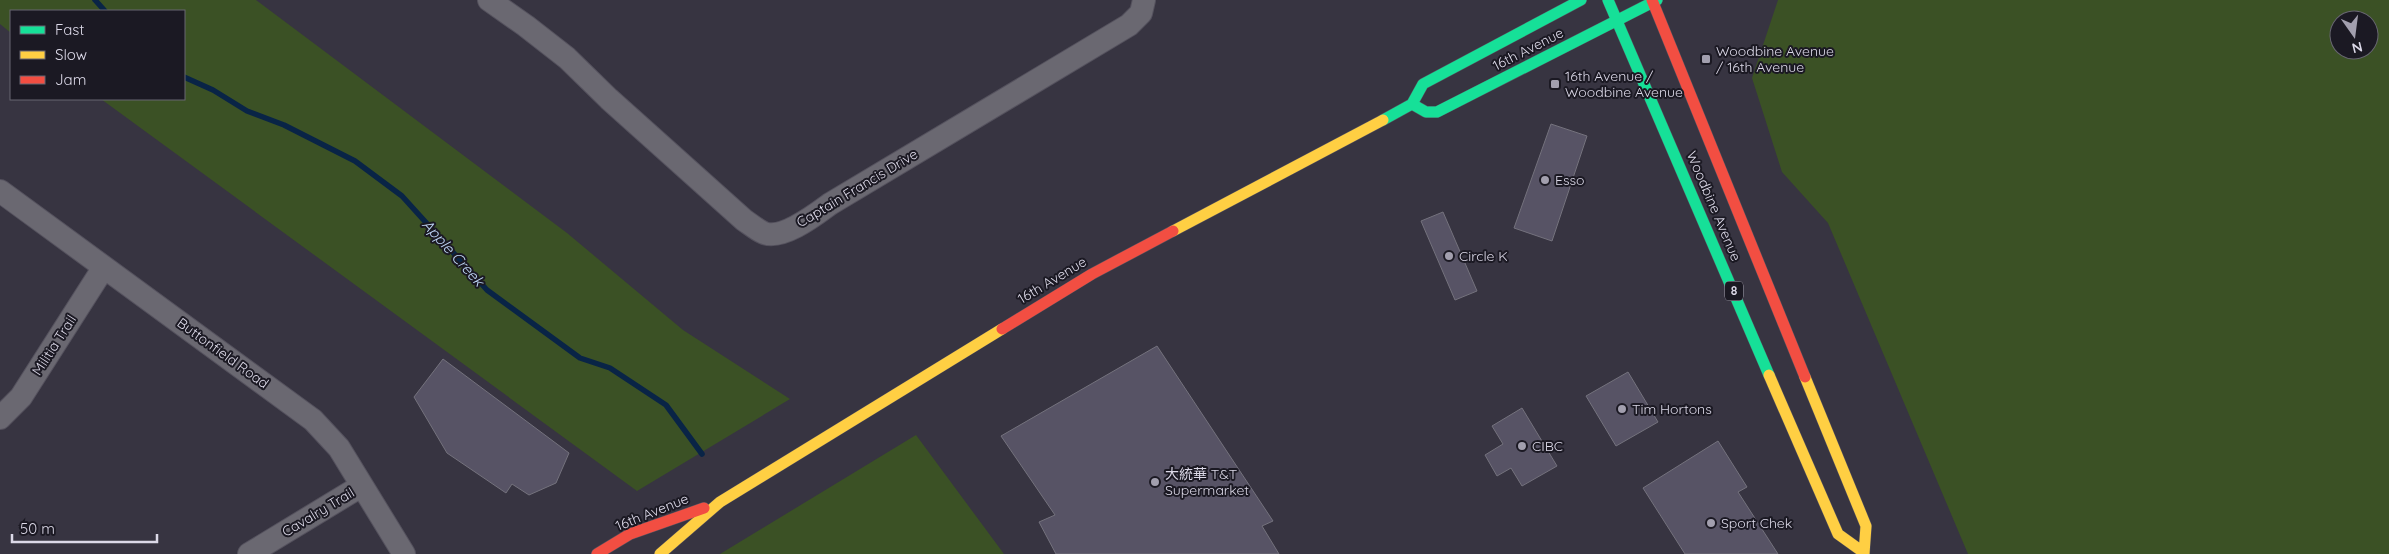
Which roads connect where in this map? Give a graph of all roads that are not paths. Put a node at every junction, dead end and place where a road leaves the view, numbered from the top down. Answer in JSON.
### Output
{"nodes":[{"id":1,"x":489,"y":0,"type":"edge"},
{"id":2,"x":1144,"y":0,"type":"edge"},
{"id":3,"x":1581,"y":0,"type":"edge"},
{"id":4,"x":1608,"y":0,"type":"edge"},
{"id":5,"x":1654,"y":1,"type":"edge"},
{"id":6,"x":1617,"y":20,"type":"junction"},
{"id":7,"x":1412,"y":104,"type":"junction"},
{"id":8,"x":0,"y":191,"type":"edge"},
{"id":9,"x":104,"y":267,"type":"junction"},
{"id":10,"x":0,"y":418,"type":"edge"},
{"id":11,"x":362,"y":486,"type":"junction"},
{"id":12,"x":720,"y":502,"type":"junction"},
{"id":13,"x":1863,"y":553,"type":"edge"},
{"id":14,"x":249,"y":554,"type":"edge"},
{"id":15,"x":404,"y":554,"type":"edge"},
{"id":16,"x":597,"y":554,"type":"edge"},
{"id":17,"x":660,"y":554,"type":"edge"}],
"edges":[{"from":1,"to":2,"type":"street","name":"Captain Francis Drive"},
{"from":3,"to":7,"type":"main road","name":"16th Avenue"},
{"from":4,"to":6,"type":"main road","name":"Woodbine Avenue","number":"8"},
{"from":5,"to":6,"type":"main road","name":"16th Avenue"},
{"from":5,"to":13,"type":"main road","name":"Woodbine Avenue","number":"8"},
{"from":6,"to":7,"type":"main road","name":"16th Avenue"},
{"from":6,"to":13,"type":"main road","name":"Woodbine Avenue","number":"8"},
{"from":7,"to":12,"type":"main road","name":"16th Avenue"},
{"from":8,"to":9,"type":"street","name":"Buttonfield Road"},
{"from":9,"to":10,"type":"street","name":"Militia Trail"},
{"from":9,"to":11,"type":"street","name":"Buttonfield Road"},
{"from":11,"to":14,"type":"street","name":"Cavalry Trail"},
{"from":11,"to":15,"type":"street","name":"Buttonfield Road"},
{"from":12,"to":16,"type":"main road","name":"16th Avenue"},
{"from":12,"to":17,"type":"main road","name":"16th Avenue"}]}
